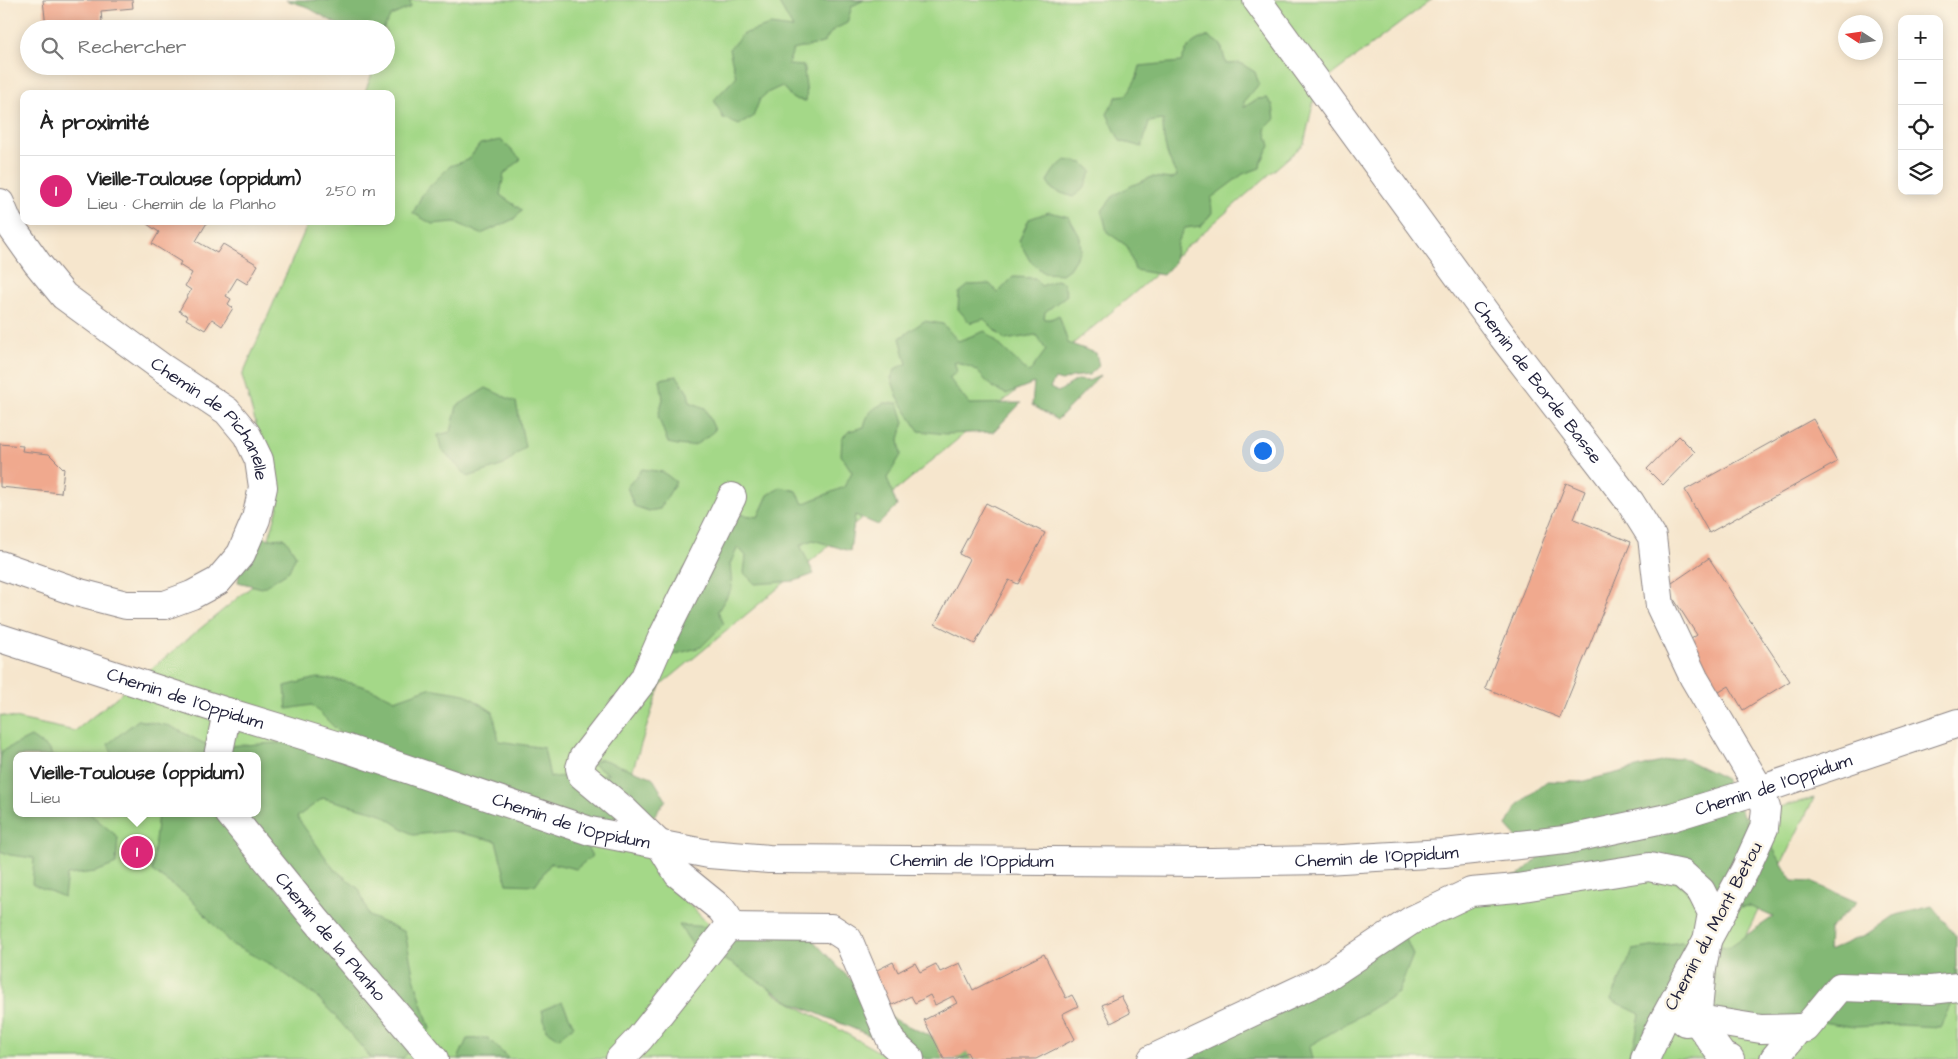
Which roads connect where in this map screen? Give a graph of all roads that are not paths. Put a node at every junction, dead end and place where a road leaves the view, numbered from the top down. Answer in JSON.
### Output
{"nodes":[{"id":1,"x":1257,"y":0,"type":"edge"},
{"id":2,"x":0,"y":203,"type":"edge"},
{"id":3,"x":732,"y":497,"type":"dead end"},
{"id":4,"x":0,"y":565,"type":"edge"},
{"id":5,"x":0,"y":638,"type":"edge"},
{"id":6,"x":227,"y":712,"type":"junction"},
{"id":7,"x":1958,"y":723,"type":"edge"},
{"id":8,"x":219,"y":752,"type":"edge"},
{"id":9,"x":1760,"y":790,"type":"junction"},
{"id":10,"x":232,"y":817,"type":"edge"},
{"id":11,"x":661,"y":846,"type":"junction"},
{"id":12,"x":728,"y":927,"type":"junction"},
{"id":13,"x":1708,"y":940,"type":"junction"},
{"id":14,"x":1958,"y":987,"type":"edge"},
{"id":15,"x":1697,"y":1021,"type":"junction"},
{"id":16,"x":1661,"y":1025,"type":"junction"},
{"id":17,"x":1800,"y":1028,"type":"junction"},
{"id":18,"x":434,"y":1059,"type":"edge"},
{"id":19,"x":620,"y":1059,"type":"edge"},
{"id":20,"x":910,"y":1059,"type":"edge"},
{"id":21,"x":1152,"y":1059,"type":"edge"},
{"id":22,"x":1645,"y":1059,"type":"edge"},
{"id":23,"x":1730,"y":1059,"type":"edge"},
{"id":24,"x":1774,"y":1059,"type":"edge"}],
"edges":[{"from":1,"to":9,"type":"street","name":"Chemin de Borde Basse"},
{"from":2,"to":4,"type":"street","name":"Chemin de Pichanelle"},
{"from":3,"to":11,"type":"street"},
{"from":5,"to":6,"type":"street","name":"Chemin de l'Oppidum"},
{"from":6,"to":8,"type":"street"},
{"from":6,"to":11,"type":"street","name":"Chemin de l'Oppidum"},
{"from":7,"to":9,"type":"street","name":"Chemin de l'Oppidum"},
{"from":9,"to":11,"type":"street","name":"Chemin de l'Oppidum"},
{"from":9,"to":13,"type":"street","name":"Chemin du Mont Betou"},
{"from":10,"to":18,"type":"street","name":"Chemin de la Planho"},
{"from":11,"to":12,"type":"street"},
{"from":12,"to":19,"type":"street"},
{"from":12,"to":20,"type":"street"},
{"from":13,"to":15,"type":"street"},
{"from":13,"to":16,"type":"street","name":"Chemin du Mont Betou"},
{"from":13,"to":21,"type":"street"},
{"from":14,"to":17,"type":"street"},
{"from":15,"to":16,"type":"street"},
{"from":15,"to":17,"type":"street"},
{"from":15,"to":23,"type":"street"},
{"from":16,"to":22,"type":"street","name":"Chemin du Mont Betou"},
{"from":17,"to":24,"type":"street"}]}
